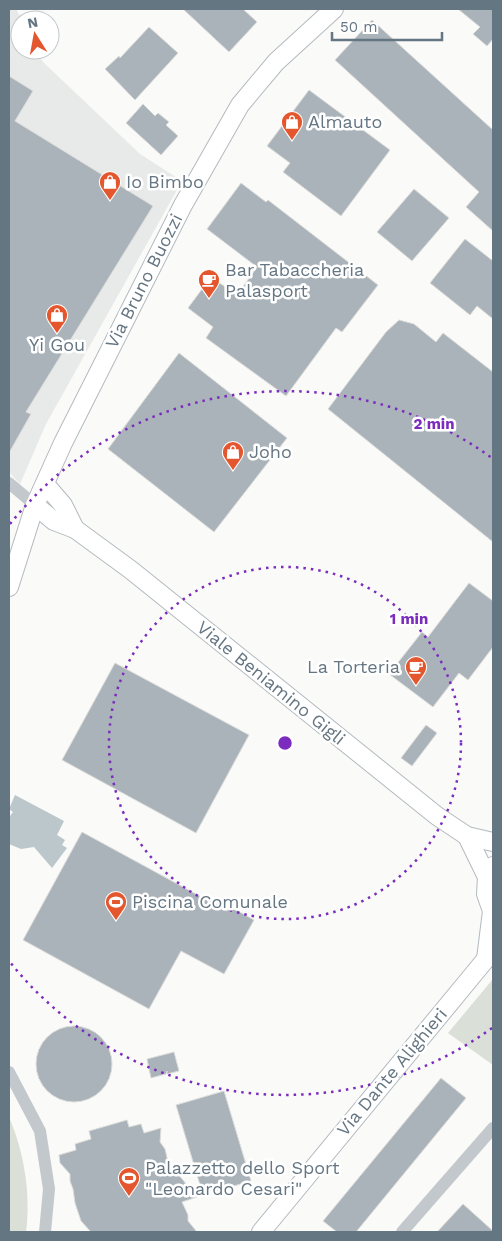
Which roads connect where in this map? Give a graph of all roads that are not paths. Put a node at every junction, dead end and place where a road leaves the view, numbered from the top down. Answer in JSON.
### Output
{"nodes":[{"id":1,"x":334,"y":9,"type":"edge"},
{"id":2,"x":9,"y":483,"type":"edge"},
{"id":3,"x":44,"y":484,"type":"junction"},
{"id":4,"x":35,"y":505,"type":"junction"},
{"id":5,"x":75,"y":529,"type":"junction"},
{"id":6,"x":9,"y":587,"type":"edge"},
{"id":7,"x":467,"y":836,"type":"junction"},
{"id":8,"x":493,"y":842,"type":"edge"},
{"id":9,"x":490,"y":871,"type":"edge"},
{"id":10,"x":492,"y":912,"type":"edge"},
{"id":11,"x":490,"y":956,"type":"edge"},
{"id":12,"x":9,"y":1072,"type":"edge"},
{"id":13,"x":493,"y":1128,"type":"edge"},
{"id":14,"x":44,"y":1232,"type":"edge"},
{"id":15,"x":261,"y":1232,"type":"edge"},
{"id":16,"x":402,"y":1232,"type":"edge"}],
"edges":[{"from":1,"to":3,"type":"street","name":"Via Bruno Buozzi"},
{"from":2,"to":4,"type":"street"},
{"from":3,"to":4,"type":"street","name":"Via Bruno Buozzi"},
{"from":3,"to":5,"type":"street","name":"Viale Beniamino Gigli"},
{"from":4,"to":5,"type":"street","name":"Viale Beniamino Gigli"},
{"from":4,"to":6,"type":"street","name":"Via Bruno Buozzi"},
{"from":5,"to":7,"type":"street","name":"Viale Beniamino Gigli"},
{"from":7,"to":8,"type":"street","name":"Viale Beniamino Gigli"},
{"from":7,"to":9,"type":"street"},
{"from":9,"to":10,"type":"street","name":"Via Dante Alighieri"},
{"from":10,"to":11,"type":"street","name":"Via Dante Alighieri"},
{"from":11,"to":15,"type":"street","name":"Via Dante Alighieri"},
{"from":12,"to":14,"type":"street"},
{"from":13,"to":16,"type":"street"}]}
